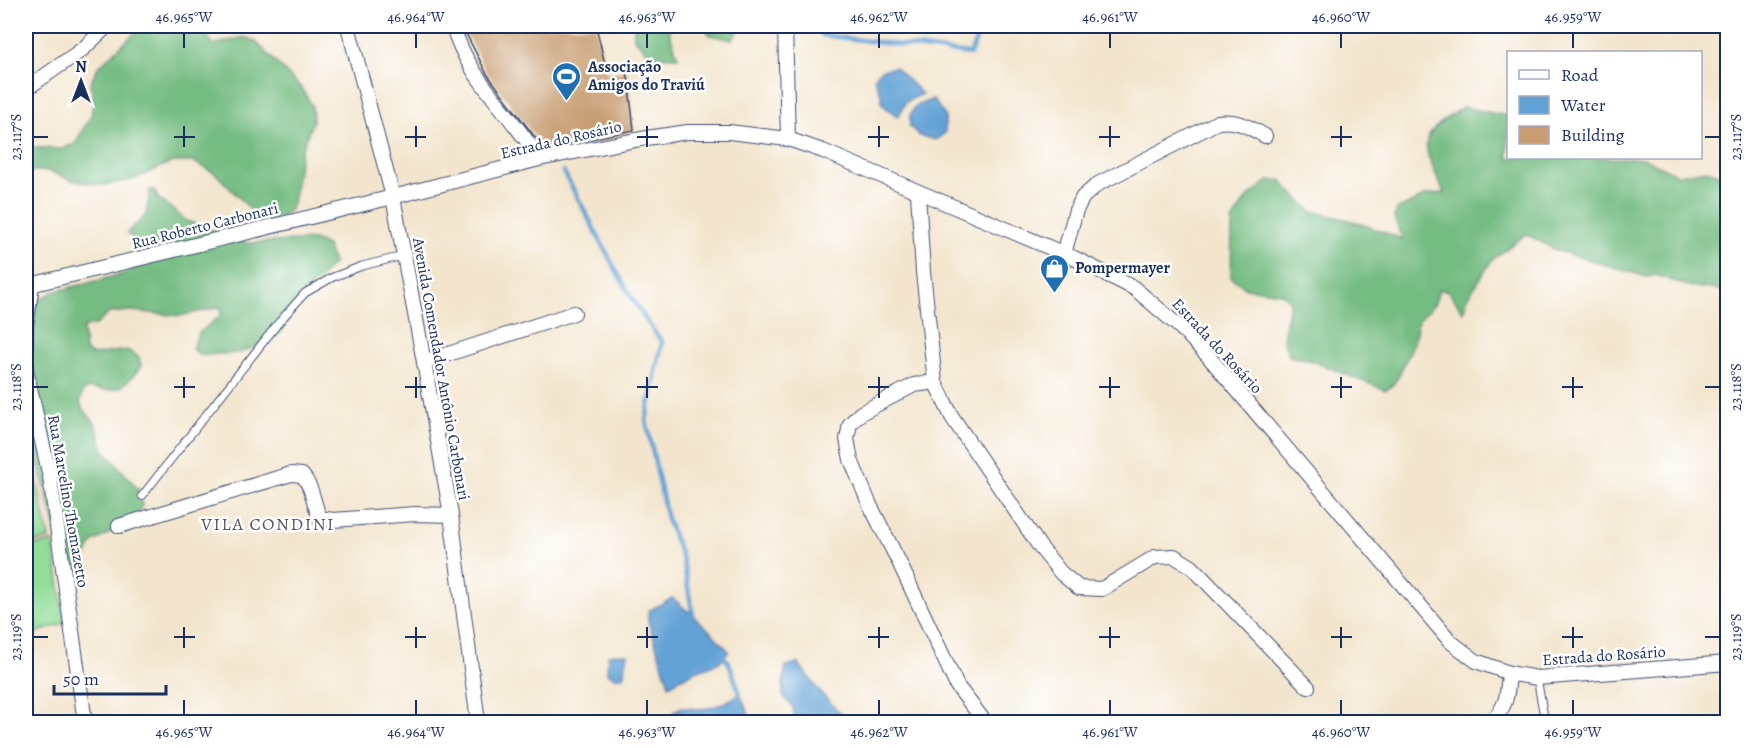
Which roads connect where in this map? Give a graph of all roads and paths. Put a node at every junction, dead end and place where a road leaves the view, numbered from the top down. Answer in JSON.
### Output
{"nodes":[{"id":1,"x":104,"y":26,"type":"edge"},
{"id":2,"x":348,"y":26,"type":"edge"},
{"id":3,"x":453,"y":26,"type":"edge"},
{"id":4,"x":785,"y":26,"type":"edge"},
{"id":5,"x":26,"y":89,"type":"edge"},
{"id":6,"x":1266,"y":136,"type":"dead end"},
{"id":7,"x":788,"y":139,"type":"junction"},
{"id":8,"x":539,"y":159,"type":"junction"},
{"id":9,"x":918,"y":193,"type":"junction"},
{"id":10,"x":393,"y":197,"type":"junction"},
{"id":11,"x":1064,"y":255,"type":"junction"},
{"id":12,"x":403,"y":256,"type":"junction"},
{"id":13,"x":29,"y":285,"type":"edge"},
{"id":14,"x":574,"y":313,"type":"dead end"},
{"id":15,"x":424,"y":362,"type":"junction"},
{"id":16,"x":935,"y":382,"type":"junction"},
{"id":17,"x":142,"y":496,"type":"dead end"},
{"id":18,"x":451,"y":515,"type":"junction"},
{"id":19,"x":119,"y":526,"type":"dead end"},
{"id":20,"x":1728,"y":663,"type":"edge"},
{"id":21,"x":1509,"y":673,"type":"junction"},
{"id":22,"x":1536,"y":678,"type":"junction"},
{"id":23,"x":1308,"y":687,"type":"dead end"},
{"id":24,"x":85,"y":723,"type":"edge"},
{"id":25,"x":478,"y":723,"type":"edge"},
{"id":26,"x":985,"y":723,"type":"edge"},
{"id":27,"x":1491,"y":723,"type":"edge"},
{"id":28,"x":1545,"y":723,"type":"edge"}],
"edges":[{"from":1,"to":5,"type":"street"},
{"from":2,"to":10,"type":"street","name":"Avenida Comendador Antônio Carbonari"},
{"from":3,"to":8,"type":"street"},
{"from":4,"to":7,"type":"street"},
{"from":6,"to":11,"type":"street"},
{"from":7,"to":8,"type":"street","name":"Estrada do Rosário"},
{"from":7,"to":9,"type":"street","name":"Estrada do Rosário"},
{"from":8,"to":10,"type":"street","name":"Estrada do Rosário"},
{"from":9,"to":11,"type":"street","name":"Estrada do Rosário"},
{"from":9,"to":16,"type":"street"},
{"from":10,"to":12,"type":"street","name":"Avenida Comendador Antônio Carbonari"},
{"from":10,"to":13,"type":"street","name":"Rua Roberto Carbonari"},
{"from":11,"to":21,"type":"street","name":"Estrada do Rosário"},
{"from":12,"to":15,"type":"street","name":"Avenida Comendador Antônio Carbonari"},
{"from":12,"to":17,"type":"lane"},
{"from":13,"to":24,"type":"street","name":"Rua Marcelino Thomazetto"},
{"from":14,"to":15,"type":"street"},
{"from":15,"to":18,"type":"street","name":"Avenida Comendador Antônio Carbonari"},
{"from":16,"to":23,"type":"street"},
{"from":16,"to":26,"type":"street"},
{"from":18,"to":19,"type":"street"},
{"from":18,"to":25,"type":"street","name":"Avenida Comendador Antônio Carbonari"},
{"from":20,"to":22,"type":"street","name":"Estrada do Rosário"},
{"from":21,"to":22,"type":"street","name":"Estrada do Rosário"},
{"from":21,"to":27,"type":"street"},
{"from":22,"to":28,"type":"lane"}]}
